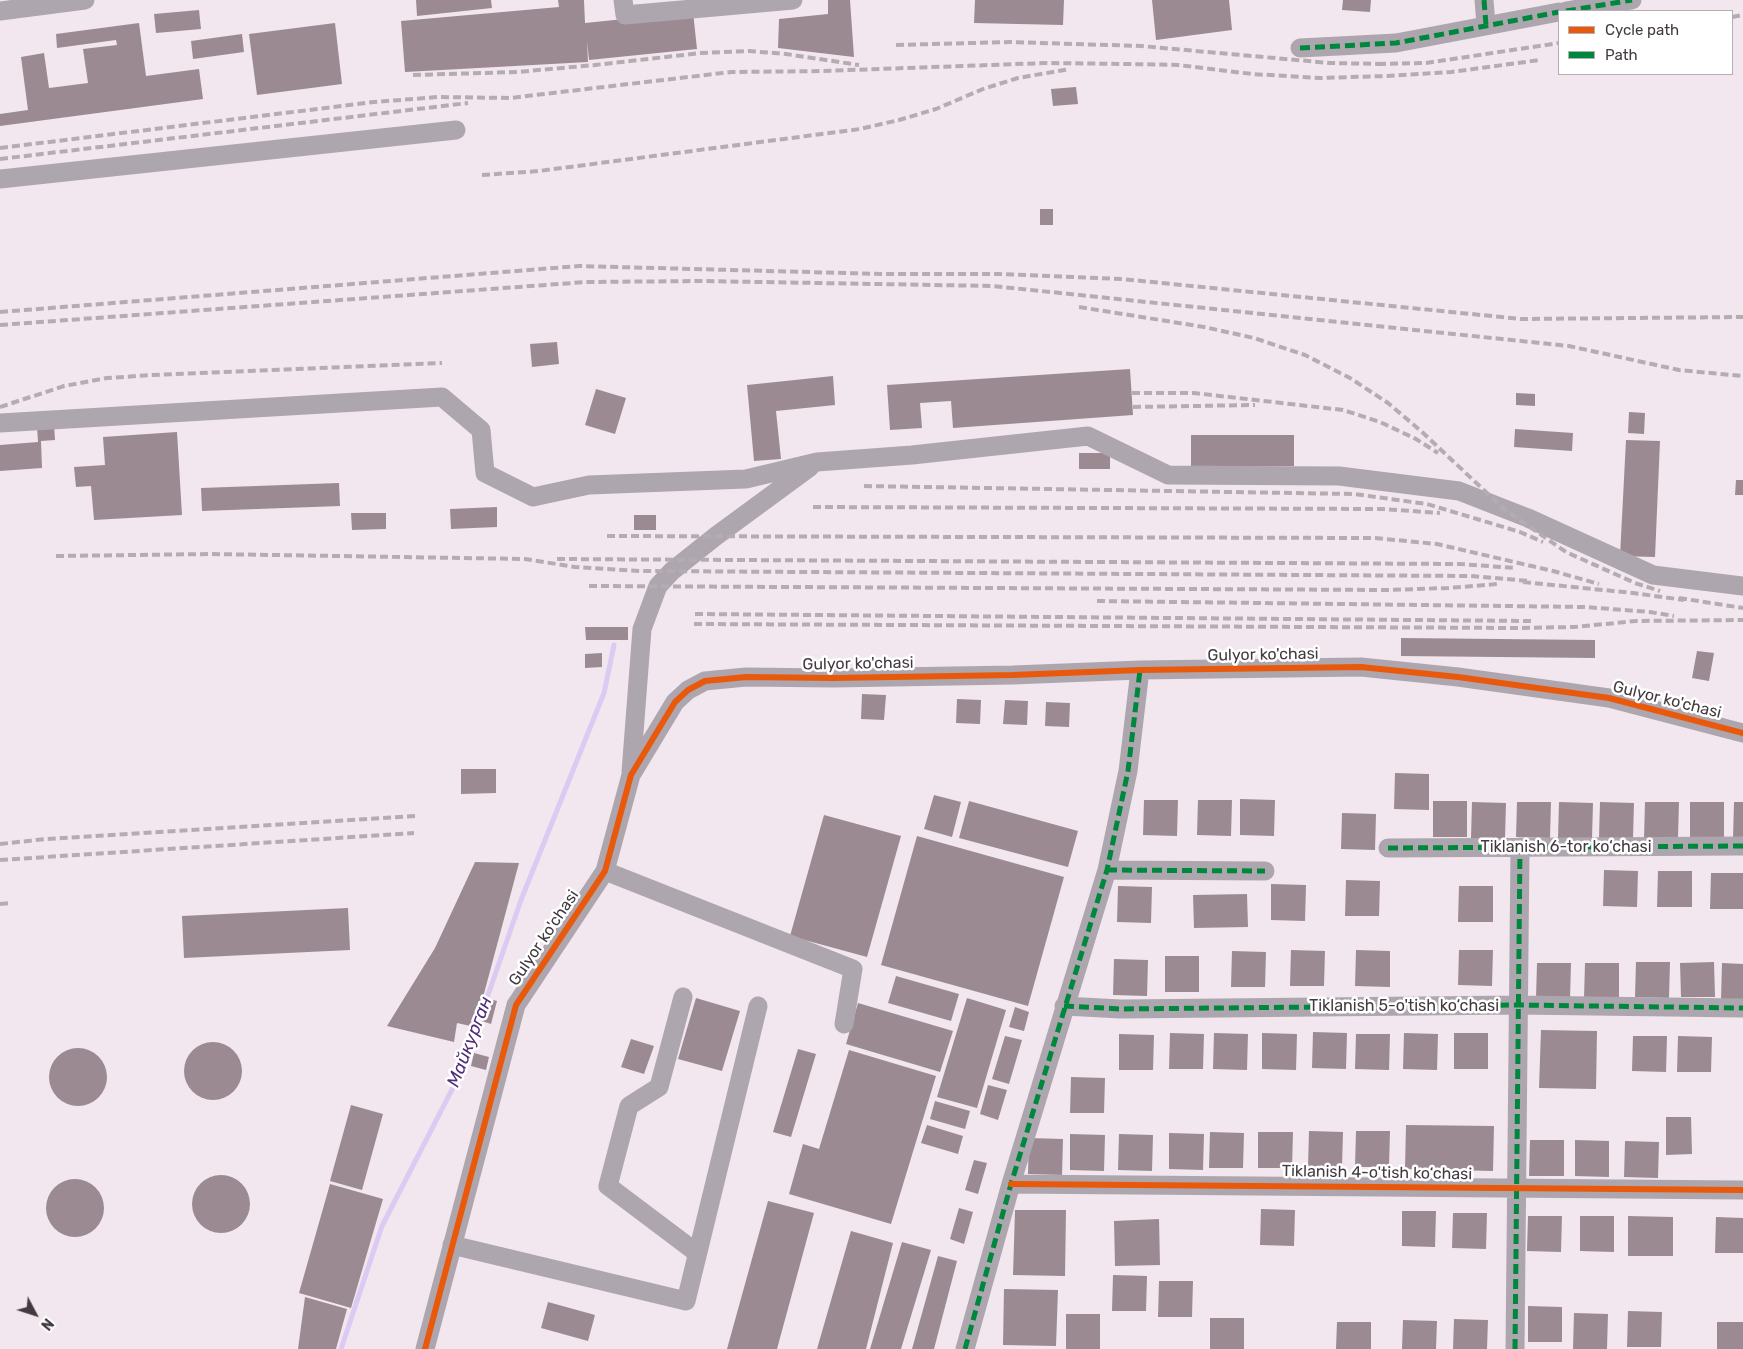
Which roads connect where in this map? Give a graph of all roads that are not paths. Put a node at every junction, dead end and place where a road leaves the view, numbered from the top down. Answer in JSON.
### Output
{"nodes":[{"id":1,"x":85,"y":0,"type":"edge"},
{"id":2,"x":623,"y":0,"type":"edge"},
{"id":3,"x":793,"y":0,"type":"edge"},
{"id":4,"x":1484,"y":0,"type":"edge"},
{"id":5,"x":1632,"y":0,"type":"edge"},
{"id":6,"x":1572,"y":10,"type":"edge"},
{"id":7,"x":0,"y":11,"type":"edge"},
{"id":8,"x":1558,"y":12,"type":"edge"},
{"id":9,"x":1486,"y":25,"type":"junction"},
{"id":10,"x":1300,"y":48,"type":"dead end"},
{"id":11,"x":456,"y":130,"type":"dead end"},
{"id":12,"x":0,"y":179,"type":"edge"},
{"id":13,"x":0,"y":423,"type":"edge"},
{"id":14,"x":817,"y":462,"type":"junction"},
{"id":15,"x":1743,"y":586,"type":"edge"},
{"id":16,"x":1140,"y":670,"type":"junction"},
{"id":17,"x":1743,"y":734,"type":"edge"},
{"id":18,"x":631,"y":775,"type":"junction"},
{"id":19,"x":1743,"y":846,"type":"edge"},
{"id":20,"x":1520,"y":847,"type":"junction"},
{"id":21,"x":1388,"y":848,"type":"dead end"},
{"id":22,"x":1106,"y":870,"type":"junction"},
{"id":23,"x":605,"y":871,"type":"junction"},
{"id":24,"x":1265,"y":871,"type":"dead end"},
{"id":25,"x":683,"y":997,"type":"dead end"},
{"id":26,"x":1517,"y":1005,"type":"junction"},
{"id":27,"x":758,"y":1006,"type":"dead end"},
{"id":28,"x":1064,"y":1006,"type":"junction"},
{"id":29,"x":1743,"y":1008,"type":"edge"},
{"id":30,"x":844,"y":1024,"type":"dead end"},
{"id":31,"x":1011,"y":1184,"type":"junction"},
{"id":32,"x":1516,"y":1188,"type":"junction"},
{"id":33,"x":1743,"y":1190,"type":"edge"},
{"id":34,"x":452,"y":1245,"type":"junction"},
{"id":35,"x":697,"y":1253,"type":"junction"},
{"id":36,"x":425,"y":1349,"type":"edge"},
{"id":37,"x":965,"y":1349,"type":"edge"},
{"id":38,"x":1515,"y":1349,"type":"edge"}],
"edges":[{"from":1,"to":7,"type":"street"},
{"from":2,"to":3,"type":"street"},
{"from":4,"to":9,"type":"street"},
{"from":5,"to":6,"type":"street"},
{"from":8,"to":9,"type":"street"},
{"from":9,"to":10,"type":"street"},
{"from":11,"to":12,"type":"street"},
{"from":13,"to":14,"type":"street"},
{"from":14,"to":15,"type":"street"},
{"from":14,"to":18,"type":"street"},
{"from":16,"to":17,"type":"street","name":"Gulyor ko'chasi"},
{"from":16,"to":18,"type":"street","name":"Gulyor ko'chasi"},
{"from":16,"to":22,"type":"street"},
{"from":18,"to":23,"type":"street","name":"Gulyor ko'chasi"},
{"from":19,"to":20,"type":"street","name":"Tiklanish 6-tor ko‘chasi"},
{"from":20,"to":21,"type":"street","name":"Tiklanish 6-tor ko‘chasi"},
{"from":20,"to":26,"type":"street"},
{"from":22,"to":24,"type":"street"},
{"from":22,"to":28,"type":"street"},
{"from":23,"to":30,"type":"street"},
{"from":23,"to":34,"type":"street","name":"Gulyor ko'chasi"},
{"from":25,"to":35,"type":"street"},
{"from":26,"to":28,"type":"street","name":"Tiklanish 5-o'tish ko‘chasi"},
{"from":26,"to":29,"type":"street","name":"Tiklanish 5-o'tish ko‘chasi"},
{"from":26,"to":32,"type":"street"},
{"from":27,"to":35,"type":"street"},
{"from":28,"to":31,"type":"street"},
{"from":31,"to":32,"type":"street","name":"Tiklanish 4-o'tish ko‘chasi"},
{"from":31,"to":37,"type":"street"},
{"from":32,"to":33,"type":"street","name":"Tiklanish 4-o'tish ko‘chasi"},
{"from":32,"to":38,"type":"street"},
{"from":34,"to":35,"type":"street"},
{"from":34,"to":36,"type":"street","name":"Gulyor ko'chasi"}]}
